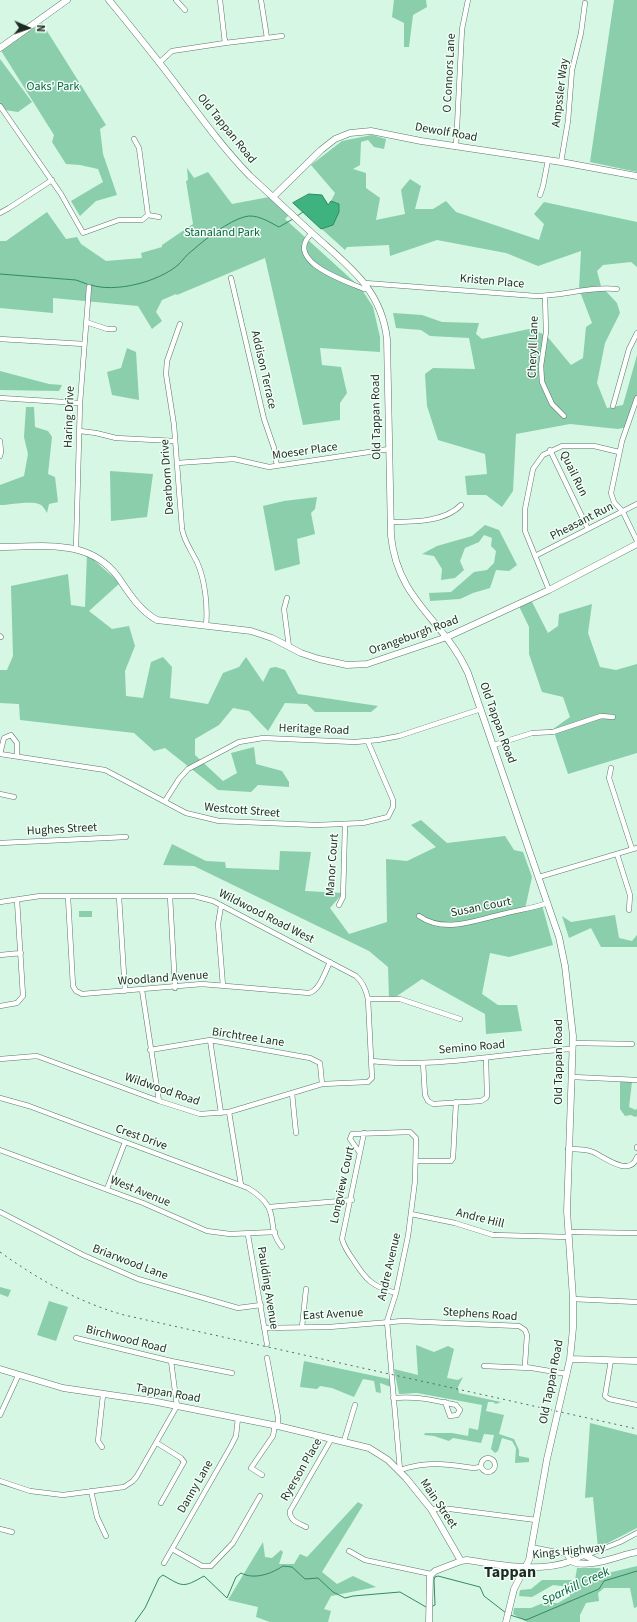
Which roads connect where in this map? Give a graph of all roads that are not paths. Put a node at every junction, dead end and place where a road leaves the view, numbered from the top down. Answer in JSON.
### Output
{"nodes":[{"id":1,"x":67,"y":0,"type":"edge"},
{"id":2,"x":109,"y":0,"type":"edge"},
{"id":3,"x":176,"y":0,"type":"edge"},
{"id":4,"x":220,"y":0,"type":"edge"},
{"id":5,"x":261,"y":0,"type":"edge"},
{"id":6,"x":468,"y":0,"type":"edge"},
{"id":7,"x":585,"y":3,"type":"dead end"},
{"id":8,"x":185,"y":10,"type":"dead end"},
{"id":9,"x":282,"y":36,"type":"dead end"},
{"id":10,"x":267,"y":38,"type":"junction"},
{"id":11,"x":226,"y":43,"type":"junction"},
{"id":12,"x":0,"y":48,"type":"edge"},
{"id":13,"x":159,"y":63,"type":"junction"},
{"id":14,"x":0,"y":106,"type":"edge"},
{"id":15,"x":134,"y":139,"type":"dead end"},
{"id":16,"x":456,"y":147,"type":"junction"},
{"id":17,"x":548,"y":160,"type":"junction"},
{"id":18,"x":561,"y":162,"type":"junction"},
{"id":19,"x":637,"y":176,"type":"edge"},
{"id":20,"x":52,"y":180,"type":"junction"},
{"id":21,"x":540,"y":195,"type":"dead end"},
{"id":22,"x":274,"y":197,"type":"junction"},
{"id":23,"x":0,"y":212,"type":"edge"},
{"id":24,"x":148,"y":216,"type":"junction"},
{"id":25,"x":159,"y":217,"type":"dead end"},
{"id":26,"x":312,"y":233,"type":"junction"},
{"id":27,"x":231,"y":278,"type":"dead end"},
{"id":28,"x":364,"y":286,"type":"junction"},
{"id":29,"x":89,"y":287,"type":"dead end"},
{"id":30,"x":617,"y":289,"type":"dead end"},
{"id":31,"x":545,"y":296,"type":"junction"},
{"id":32,"x":86,"y":322,"type":"junction"},
{"id":33,"x":180,"y":324,"type":"dead end"},
{"id":34,"x":114,"y":329,"type":"dead end"},
{"id":35,"x":637,"y":333,"type":"edge"},
{"id":36,"x":0,"y":339,"type":"edge"},
{"id":37,"x":84,"y":344,"type":"junction"},
{"id":38,"x":0,"y":398,"type":"edge"},
{"id":39,"x":637,"y":398,"type":"edge"},
{"id":40,"x":80,"y":403,"type":"junction"},
{"id":41,"x":613,"y":406,"type":"dead end"},
{"id":42,"x":564,"y":416,"type":"dead end"},
{"id":43,"x":80,"y":431,"type":"junction"},
{"id":44,"x":0,"y":441,"type":"edge"},
{"id":45,"x":175,"y":441,"type":"junction"},
{"id":46,"x":389,"y":449,"type":"junction"},
{"id":47,"x":550,"y":450,"type":"junction"},
{"id":48,"x":619,"y":452,"type":"junction"},
{"id":49,"x":0,"y":456,"type":"edge"},
{"id":50,"x":177,"y":463,"type":"junction"},
{"id":51,"x":277,"y":466,"type":"junction"},
{"id":52,"x":637,"y":504,"type":"edge"},
{"id":53,"x":461,"y":505,"type":"dead end"},
{"id":54,"x":623,"y":512,"type":"junction"},
{"id":55,"x":390,"y":522,"type":"junction"},
{"id":56,"x":588,"y":529,"type":"junction"},
{"id":57,"x":637,"y":542,"type":"edge"},
{"id":58,"x":0,"y":547,"type":"edge"},
{"id":59,"x":76,"y":548,"type":"junction"},
{"id":60,"x":535,"y":556,"type":"junction"},
{"id":61,"x":549,"y":590,"type":"junction"},
{"id":62,"x":287,"y":598,"type":"dead end"},
{"id":63,"x":206,"y":626,"type":"junction"},
{"id":64,"x":447,"y":637,"type":"junction"},
{"id":65,"x":290,"y":647,"type":"junction"},
{"id":66,"x":481,"y":709,"type":"junction"},
{"id":67,"x":612,"y":717,"type":"dead end"},
{"id":68,"x":368,"y":742,"type":"junction"},
{"id":69,"x":494,"y":745,"type":"junction"},
{"id":70,"x":0,"y":754,"type":"edge"},
{"id":71,"x":17,"y":756,"type":"junction"},
{"id":72,"x":611,"y":768,"type":"dead end"},
{"id":73,"x":0,"y":794,"type":"edge"},
{"id":74,"x":14,"y":797,"type":"dead end"},
{"id":75,"x":165,"y":801,"type":"junction"},
{"id":76,"x":345,"y":825,"type":"junction"},
{"id":77,"x":126,"y":837,"type":"dead end"},
{"id":78,"x":0,"y":843,"type":"edge"},
{"id":79,"x":635,"y":849,"type":"edge"},
{"id":80,"x":617,"y":854,"type":"junction"},
{"id":81,"x":539,"y":877,"type":"junction"},
{"id":82,"x":68,"y":896,"type":"junction"},
{"id":83,"x":170,"y":896,"type":"junction"},
{"id":84,"x":119,"y":897,"type":"junction"},
{"id":85,"x":17,"y":900,"type":"junction"},
{"id":86,"x":0,"y":902,"type":"edge"},
{"id":87,"x":548,"y":903,"type":"junction"},
{"id":88,"x":339,"y":905,"type":"dead end"},
{"id":89,"x":221,"y":906,"type":"junction"},
{"id":90,"x":629,"y":910,"type":"dead end"},
{"id":91,"x":419,"y":916,"type":"dead end"},
{"id":92,"x":21,"y":953,"type":"junction"},
{"id":93,"x":0,"y":955,"type":"edge"},
{"id":94,"x":330,"y":962,"type":"junction"},
{"id":95,"x":223,"y":986,"type":"junction"},
{"id":96,"x":175,"y":988,"type":"junction"},
{"id":97,"x":142,"y":990,"type":"junction"},
{"id":98,"x":125,"y":991,"type":"junction"},
{"id":99,"x":368,"y":999,"type":"junction"},
{"id":100,"x":0,"y":1006,"type":"edge"},
{"id":101,"x":460,"y":1019,"type":"dead end"},
{"id":102,"x":210,"y":1040,"type":"junction"},
{"id":103,"x":632,"y":1044,"type":"dead end"},
{"id":104,"x":573,"y":1046,"type":"junction"},
{"id":105,"x":150,"y":1050,"type":"junction"},
{"id":106,"x":486,"y":1058,"type":"junction"},
{"id":107,"x":0,"y":1059,"type":"edge"},
{"id":108,"x":372,"y":1062,"type":"junction"},
{"id":109,"x":423,"y":1063,"type":"junction"},
{"id":110,"x":573,"y":1078,"type":"junction"},
{"id":111,"x":637,"y":1080,"type":"edge"},
{"id":112,"x":322,"y":1084,"type":"junction"},
{"id":113,"x":292,"y":1094,"type":"junction"},
{"id":114,"x":0,"y":1098,"type":"edge"},
{"id":115,"x":159,"y":1101,"type":"junction"},
{"id":116,"x":456,"y":1102,"type":"junction"},
{"id":117,"x":229,"y":1112,"type":"junction"},
{"id":118,"x":221,"y":1113,"type":"junction"},
{"id":119,"x":296,"y":1133,"type":"dead end"},
{"id":120,"x":364,"y":1133,"type":"junction"},
{"id":121,"x":125,"y":1142,"type":"junction"},
{"id":122,"x":568,"y":1149,"type":"junction"},
{"id":123,"x":0,"y":1150,"type":"edge"},
{"id":124,"x":360,"y":1153,"type":"junction"},
{"id":125,"x":637,"y":1157,"type":"edge"},
{"id":126,"x":416,"y":1162,"type":"junction"},
{"id":127,"x":241,"y":1185,"type":"junction"},
{"id":128,"x":108,"y":1189,"type":"junction"},
{"id":129,"x":352,"y":1200,"type":"junction"},
{"id":130,"x":269,"y":1207,"type":"junction"},
{"id":131,"x":0,"y":1212,"type":"edge"},
{"id":132,"x":411,"y":1214,"type":"junction"},
{"id":133,"x":275,"y":1232,"type":"junction"},
{"id":134,"x":637,"y":1233,"type":"edge"},
{"id":135,"x":568,"y":1234,"type":"junction"},
{"id":136,"x":248,"y":1235,"type":"junction"},
{"id":137,"x":282,"y":1247,"type":"dead end"},
{"id":138,"x":306,"y":1289,"type":"dead end"},
{"id":139,"x":396,"y":1293,"type":"junction"},
{"id":140,"x":573,"y":1299,"type":"junction"},
{"id":141,"x":637,"y":1302,"type":"edge"},
{"id":142,"x":261,"y":1305,"type":"junction"},
{"id":143,"x":387,"y":1321,"type":"junction"},
{"id":144,"x":403,"y":1321,"type":"joint"},
{"id":145,"x":302,"y":1327,"type":"junction"},
{"id":146,"x":264,"y":1328,"type":"junction"},
{"id":147,"x":76,"y":1338,"type":"dead end"},
{"id":148,"x":266,"y":1344,"type":"dead end"},
{"id":149,"x":267,"y":1358,"type":"dead end"},
{"id":150,"x":570,"y":1359,"type":"junction"},
{"id":151,"x":611,"y":1360,"type":"junction"},
{"id":152,"x":171,"y":1361,"type":"junction"},
{"id":153,"x":637,"y":1361,"type":"edge"},
{"id":154,"x":484,"y":1366,"type":"dead end"},
{"id":155,"x":530,"y":1368,"type":"junction"},
{"id":156,"x":0,"y":1370,"type":"edge"},
{"id":157,"x":232,"y":1373,"type":"dead end"},
{"id":158,"x":567,"y":1374,"type":"junction"},
{"id":159,"x":18,"y":1376,"type":"junction"},
{"id":160,"x":103,"y":1395,"type":"junction"},
{"id":161,"x":393,"y":1398,"type":"junction"},
{"id":162,"x":445,"y":1402,"type":"dead end"},
{"id":163,"x":355,"y":1405,"type":"dead end"},
{"id":164,"x":177,"y":1406,"type":"junction"},
{"id":165,"x":637,"y":1406,"type":"edge"},
{"id":166,"x":0,"y":1415,"type":"edge"},
{"id":167,"x":238,"y":1418,"type":"junction"},
{"id":168,"x":277,"y":1425,"type":"junction"},
{"id":169,"x":332,"y":1438,"type":"junction"},
{"id":170,"x":344,"y":1441,"type":"junction"},
{"id":171,"x":157,"y":1443,"type":"junction"},
{"id":172,"x":102,"y":1447,"type":"dead end"},
{"id":173,"x":480,"y":1467,"type":"dead end"},
{"id":174,"x":400,"y":1470,"type":"junction"},
{"id":175,"x":262,"y":1475,"type":"dead end"},
{"id":176,"x":0,"y":1481,"type":"edge"},
{"id":177,"x":91,"y":1492,"type":"junction"},
{"id":178,"x":260,"y":1496,"type":"dead end"},
{"id":179,"x":161,"y":1503,"type":"dead end"},
{"id":180,"x":431,"y":1509,"type":"junction"},
{"id":181,"x":536,"y":1520,"type":"junction"},
{"id":182,"x":306,"y":1527,"type":"dead end"},
{"id":183,"x":0,"y":1529,"type":"edge"},
{"id":184,"x":12,"y":1532,"type":"dead end"},
{"id":185,"x":637,"y":1533,"type":"edge"},
{"id":186,"x":106,"y":1536,"type":"dead end"},
{"id":187,"x":531,"y":1547,"type":"junction"},
{"id":188,"x":172,"y":1549,"type":"junction"},
{"id":189,"x":349,"y":1551,"type":"dead end"},
{"id":190,"x":637,"y":1552,"type":"edge"},
{"id":191,"x":586,"y":1556,"type":"junction"},
{"id":192,"x":571,"y":1561,"type":"junction"},
{"id":193,"x":461,"y":1562,"type":"junction"},
{"id":194,"x":599,"y":1562,"type":"junction"},
{"id":195,"x":164,"y":1563,"type":"dead end"},
{"id":196,"x":527,"y":1567,"type":"junction"},
{"id":197,"x":431,"y":1574,"type":"junction"},
{"id":198,"x":507,"y":1617,"type":"edge"},
{"id":199,"x":429,"y":1622,"type":"edge"}],
"edges":[{"from":1,"to":12,"type":"main road"},
{"from":2,"to":13,"type":"main road","name":"Old Tappan Road"},
{"from":3,"to":8,"type":"street"},
{"from":4,"to":11,"type":"street"},
{"from":5,"to":10,"type":"street"},
{"from":6,"to":16,"type":"street","name":"O Connors Lane"},
{"from":7,"to":18,"type":"street","name":"Ampssler Way"},
{"from":9,"to":10,"type":"street"},
{"from":10,"to":11,"type":"street"},
{"from":11,"to":13,"type":"street"},
{"from":13,"to":22,"type":"main road","name":"Old Tappan Road"},
{"from":14,"to":20,"type":"street"},
{"from":15,"to":24,"type":"street"},
{"from":16,"to":17,"type":"main road","name":"Dewolf Road"},
{"from":16,"to":22,"type":"main road","name":"Dewolf Road"},
{"from":17,"to":18,"type":"main road","name":"Dewolf Road"},
{"from":17,"to":21,"type":"street"},
{"from":18,"to":19,"type":"main road","name":"Dewolf Road"},
{"from":20,"to":23,"type":"street"},
{"from":20,"to":24,"type":"street"},
{"from":22,"to":26,"type":"main road","name":"Old Tappan Road"},
{"from":24,"to":25,"type":"street"},
{"from":26,"to":28,"type":"main road","name":"Old Tappan Road"},
{"from":26,"to":28,"type":"street","name":"Kristen Place"},
{"from":27,"to":51,"type":"street","name":"Addison Terrace"},
{"from":28,"to":31,"type":"street","name":"Kristen Place"},
{"from":28,"to":46,"type":"main road","name":"Old Tappan Road"},
{"from":29,"to":32,"type":"street","name":"Haring Drive"},
{"from":30,"to":31,"type":"street","name":"Kristen Place"},
{"from":31,"to":42,"type":"street","name":"Cheryll Lane"},
{"from":32,"to":34,"type":"street"},
{"from":32,"to":37,"type":"street","name":"Haring Drive"},
{"from":33,"to":45,"type":"street","name":"Dearborn Drive"},
{"from":35,"to":41,"type":"street"},
{"from":36,"to":37,"type":"street"},
{"from":37,"to":40,"type":"street","name":"Haring Drive"},
{"from":38,"to":40,"type":"street"},
{"from":39,"to":48,"type":"street"},
{"from":40,"to":43,"type":"street","name":"Haring Drive"},
{"from":43,"to":45,"type":"street"},
{"from":43,"to":59,"type":"street","name":"Haring Drive"},
{"from":44,"to":49,"type":"street"},
{"from":45,"to":50,"type":"street","name":"Dearborn Drive"},
{"from":46,"to":51,"type":"street","name":"Moeser Place"},
{"from":46,"to":55,"type":"main road","name":"Old Tappan Road"},
{"from":47,"to":48,"type":"street"},
{"from":47,"to":56,"type":"street","name":"Quail Run"},
{"from":47,"to":60,"type":"street"},
{"from":48,"to":54,"type":"street"},
{"from":50,"to":51,"type":"street","name":"Moeser Place"},
{"from":50,"to":63,"type":"street","name":"Dearborn Drive"},
{"from":52,"to":54,"type":"street","name":"Pheasant Run"},
{"from":53,"to":55,"type":"street"},
{"from":54,"to":56,"type":"street","name":"Pheasant Run"},
{"from":54,"to":57,"type":"street"},
{"from":55,"to":64,"type":"main road","name":"Old Tappan Road"},
{"from":56,"to":60,"type":"street","name":"Pheasant Run"},
{"from":57,"to":61,"type":"main road","name":"Orangeburgh Road"},
{"from":58,"to":59,"type":"main road","name":"Orangeburgh Road"},
{"from":59,"to":63,"type":"main road","name":"Orangeburgh Road"},
{"from":60,"to":61,"type":"street"},
{"from":61,"to":64,"type":"main road","name":"Orangeburgh Road"},
{"from":62,"to":65,"type":"street"},
{"from":63,"to":65,"type":"main road","name":"Orangeburgh Road"},
{"from":64,"to":65,"type":"main road","name":"Orangeburgh Road"},
{"from":64,"to":66,"type":"main road","name":"Old Tappan Road"},
{"from":66,"to":68,"type":"street","name":"Heritage Road"},
{"from":66,"to":69,"type":"main road","name":"Old Tappan Road"},
{"from":67,"to":69,"type":"street"},
{"from":68,"to":75,"type":"street","name":"Heritage Road"},
{"from":68,"to":76,"type":"street","name":"Westcott Street"},
{"from":69,"to":81,"type":"main road","name":"Old Tappan Road"},
{"from":70,"to":71,"type":"street","name":"Westcott Street"},
{"from":70,"to":71,"type":"street"},
{"from":71,"to":75,"type":"street","name":"Westcott Street"},
{"from":72,"to":79,"type":"street"},
{"from":73,"to":74,"type":"street"},
{"from":75,"to":76,"type":"street","name":"Westcott Street"},
{"from":76,"to":88,"type":"street","name":"Manor Court"},
{"from":77,"to":78,"type":"street","name":"Hughes Street"},
{"from":79,"to":80,"type":"street"},
{"from":80,"to":81,"type":"street"},
{"from":80,"to":90,"type":"street"},
{"from":81,"to":87,"type":"main road","name":"Old Tappan Road"},
{"from":82,"to":84,"type":"street","name":"Wildwood Road West"},
{"from":82,"to":85,"type":"street","name":"Wildwood Road West"},
{"from":82,"to":98,"type":"street","name":"Woodland Avenue"},
{"from":83,"to":84,"type":"street","name":"Wildwood Road West"},
{"from":83,"to":89,"type":"street","name":"Wildwood Road West"},
{"from":83,"to":96,"type":"street"},
{"from":84,"to":98,"type":"street"},
{"from":85,"to":86,"type":"street","name":"Wildwood Road West"},
{"from":85,"to":92,"type":"street"},
{"from":87,"to":91,"type":"street","name":"Susan Court"},
{"from":87,"to":104,"type":"main road","name":"Old Tappan Road"},
{"from":89,"to":94,"type":"street","name":"Wildwood Road West"},
{"from":89,"to":95,"type":"street"},
{"from":92,"to":93,"type":"street"},
{"from":92,"to":100,"type":"street"},
{"from":94,"to":95,"type":"street","name":"Woodland Avenue"},
{"from":94,"to":99,"type":"street","name":"Wildwood Road West"},
{"from":95,"to":96,"type":"street","name":"Woodland Avenue"},
{"from":96,"to":97,"type":"street","name":"Woodland Avenue"},
{"from":97,"to":98,"type":"street","name":"Woodland Avenue"},
{"from":97,"to":105,"type":"street"},
{"from":99,"to":101,"type":"street"},
{"from":99,"to":108,"type":"street","name":"Wildwood Road West"},
{"from":102,"to":105,"type":"street","name":"Birchtree Lane"},
{"from":102,"to":112,"type":"street","name":"Birchtree Lane"},
{"from":102,"to":118,"type":"street"},
{"from":103,"to":104,"type":"street","name":"Semino Road"},
{"from":104,"to":106,"type":"street","name":"Semino Road"},
{"from":104,"to":110,"type":"main road","name":"Old Tappan Road"},
{"from":105,"to":115,"type":"street"},
{"from":106,"to":109,"type":"street","name":"Semino Road"},
{"from":106,"to":116,"type":"street"},
{"from":107,"to":115,"type":"street","name":"Wildwood Road"},
{"from":108,"to":109,"type":"street","name":"Semino Road"},
{"from":108,"to":112,"type":"street","name":"Wildwood Road"},
{"from":109,"to":116,"type":"street"},
{"from":110,"to":111,"type":"street"},
{"from":110,"to":122,"type":"main road","name":"Old Tappan Road"},
{"from":112,"to":113,"type":"street","name":"Wildwood Road"},
{"from":113,"to":117,"type":"street","name":"Wildwood Road"},
{"from":113,"to":119,"type":"street"},
{"from":114,"to":121,"type":"street","name":"Crest Drive"},
{"from":115,"to":118,"type":"street","name":"Wildwood Road"},
{"from":116,"to":126,"type":"street"},
{"from":117,"to":118,"type":"street","name":"Wildwood Road"},
{"from":117,"to":127,"type":"street"},
{"from":120,"to":124,"type":"street","name":"Longview Court"},
{"from":120,"to":124,"type":"street"},
{"from":120,"to":126,"type":"street","name":"Longview Court"},
{"from":121,"to":127,"type":"street","name":"Crest Drive"},
{"from":121,"to":128,"type":"street"},
{"from":122,"to":125,"type":"street"},
{"from":122,"to":135,"type":"main road","name":"Old Tappan Road"},
{"from":123,"to":128,"type":"street","name":"West Avenue"},
{"from":124,"to":129,"type":"street","name":"Longview Court"},
{"from":126,"to":132,"type":"street","name":"Andre Avenue"},
{"from":127,"to":130,"type":"street","name":"Crest Drive"},
{"from":128,"to":136,"type":"street","name":"West Avenue"},
{"from":129,"to":130,"type":"street"},
{"from":129,"to":139,"type":"street","name":"Longview Court"},
{"from":130,"to":133,"type":"street"},
{"from":131,"to":142,"type":"street","name":"Briarwood Lane"},
{"from":132,"to":135,"type":"street","name":"Andre Hill"},
{"from":132,"to":139,"type":"street","name":"Andre Avenue"},
{"from":133,"to":136,"type":"street","name":"West Avenue"},
{"from":133,"to":137,"type":"street"},
{"from":134,"to":135,"type":"street","name":"Andre Hill"},
{"from":135,"to":140,"type":"main road","name":"Old Tappan Road"},
{"from":136,"to":142,"type":"street","name":"Paulding Avenue"},
{"from":138,"to":145,"type":"street"},
{"from":139,"to":143,"type":"street","name":"Andre Avenue"},
{"from":140,"to":141,"type":"street"},
{"from":140,"to":150,"type":"main road","name":"Old Tappan Road"},
{"from":142,"to":146,"type":"street","name":"Paulding Avenue"},
{"from":143,"to":144,"type":"street","name":"East Avenue"},
{"from":143,"to":145,"type":"street","name":"East Avenue"},
{"from":143,"to":161,"type":"street","name":"Andre Avenue"},
{"from":144,"to":155,"type":"street","name":"Stephens Road"},
{"from":145,"to":146,"type":"street","name":"East Avenue"},
{"from":146,"to":148,"type":"street","name":"Paulding Avenue"},
{"from":147,"to":152,"type":"street","name":"Birchwood Road"},
{"from":149,"to":168,"type":"street"},
{"from":150,"to":151,"type":"main road"},
{"from":150,"to":158,"type":"main road","name":"Old Tappan Road"},
{"from":151,"to":153,"type":"main road"},
{"from":151,"to":165,"type":"street"},
{"from":152,"to":157,"type":"street","name":"Birchwood Road"},
{"from":152,"to":164,"type":"street","name":"Birchwood Road"},
{"from":154,"to":155,"type":"street"},
{"from":155,"to":158,"type":"street"},
{"from":156,"to":159,"type":"main road","name":"Tappan Road"},
{"from":158,"to":181,"type":"main road","name":"Old Tappan Road"},
{"from":159,"to":160,"type":"main road","name":"Tappan Road"},
{"from":159,"to":166,"type":"street"},
{"from":160,"to":164,"type":"main road","name":"Tappan Road"},
{"from":160,"to":172,"type":"street"},
{"from":161,"to":162,"type":"street"},
{"from":161,"to":174,"type":"street","name":"Andre Avenue"},
{"from":163,"to":170,"type":"street"},
{"from":164,"to":167,"type":"main road","name":"Tappan Road"},
{"from":164,"to":171,"type":"street"},
{"from":167,"to":168,"type":"main road","name":"Tappan Road"},
{"from":167,"to":188,"type":"street","name":"Danny Lane"},
{"from":168,"to":169,"type":"main road","name":"Tappan Road"},
{"from":168,"to":175,"type":"street"},
{"from":169,"to":170,"type":"main road","name":"Main Street"},
{"from":169,"to":182,"type":"street","name":"Ryerson Place"},
{"from":170,"to":174,"type":"main road","name":"Main Street"},
{"from":171,"to":177,"type":"street"},
{"from":171,"to":179,"type":"street"},
{"from":173,"to":174,"type":"street"},
{"from":174,"to":180,"type":"main road","name":"Main Street"},
{"from":176,"to":177,"type":"street"},
{"from":177,"to":186,"type":"street"},
{"from":178,"to":188,"type":"street"},
{"from":180,"to":181,"type":"street"},
{"from":180,"to":193,"type":"main road","name":"Main Street"},
{"from":181,"to":187,"type":"main road","name":"Old Tappan Road"},
{"from":183,"to":184,"type":"street"},
{"from":185,"to":191,"type":"street"},
{"from":187,"to":192,"type":"street"},
{"from":187,"to":196,"type":"main road","name":"Old Tappan Road"},
{"from":188,"to":195,"type":"street","name":"Danny Lane"},
{"from":189,"to":197,"type":"street"},
{"from":190,"to":194,"type":"main road","name":"Kings Highway"},
{"from":191,"to":192,"type":"street"},
{"from":191,"to":194,"type":"main road"},
{"from":192,"to":194,"type":"main road","name":"Kings Highway"},
{"from":192,"to":196,"type":"main road","name":"Kings Highway"},
{"from":193,"to":196,"type":"main road"},
{"from":193,"to":197,"type":"main road"},
{"from":196,"to":198,"type":"main road","name":"Old Tappan Road"},
{"from":197,"to":199,"type":"main road"}]}
